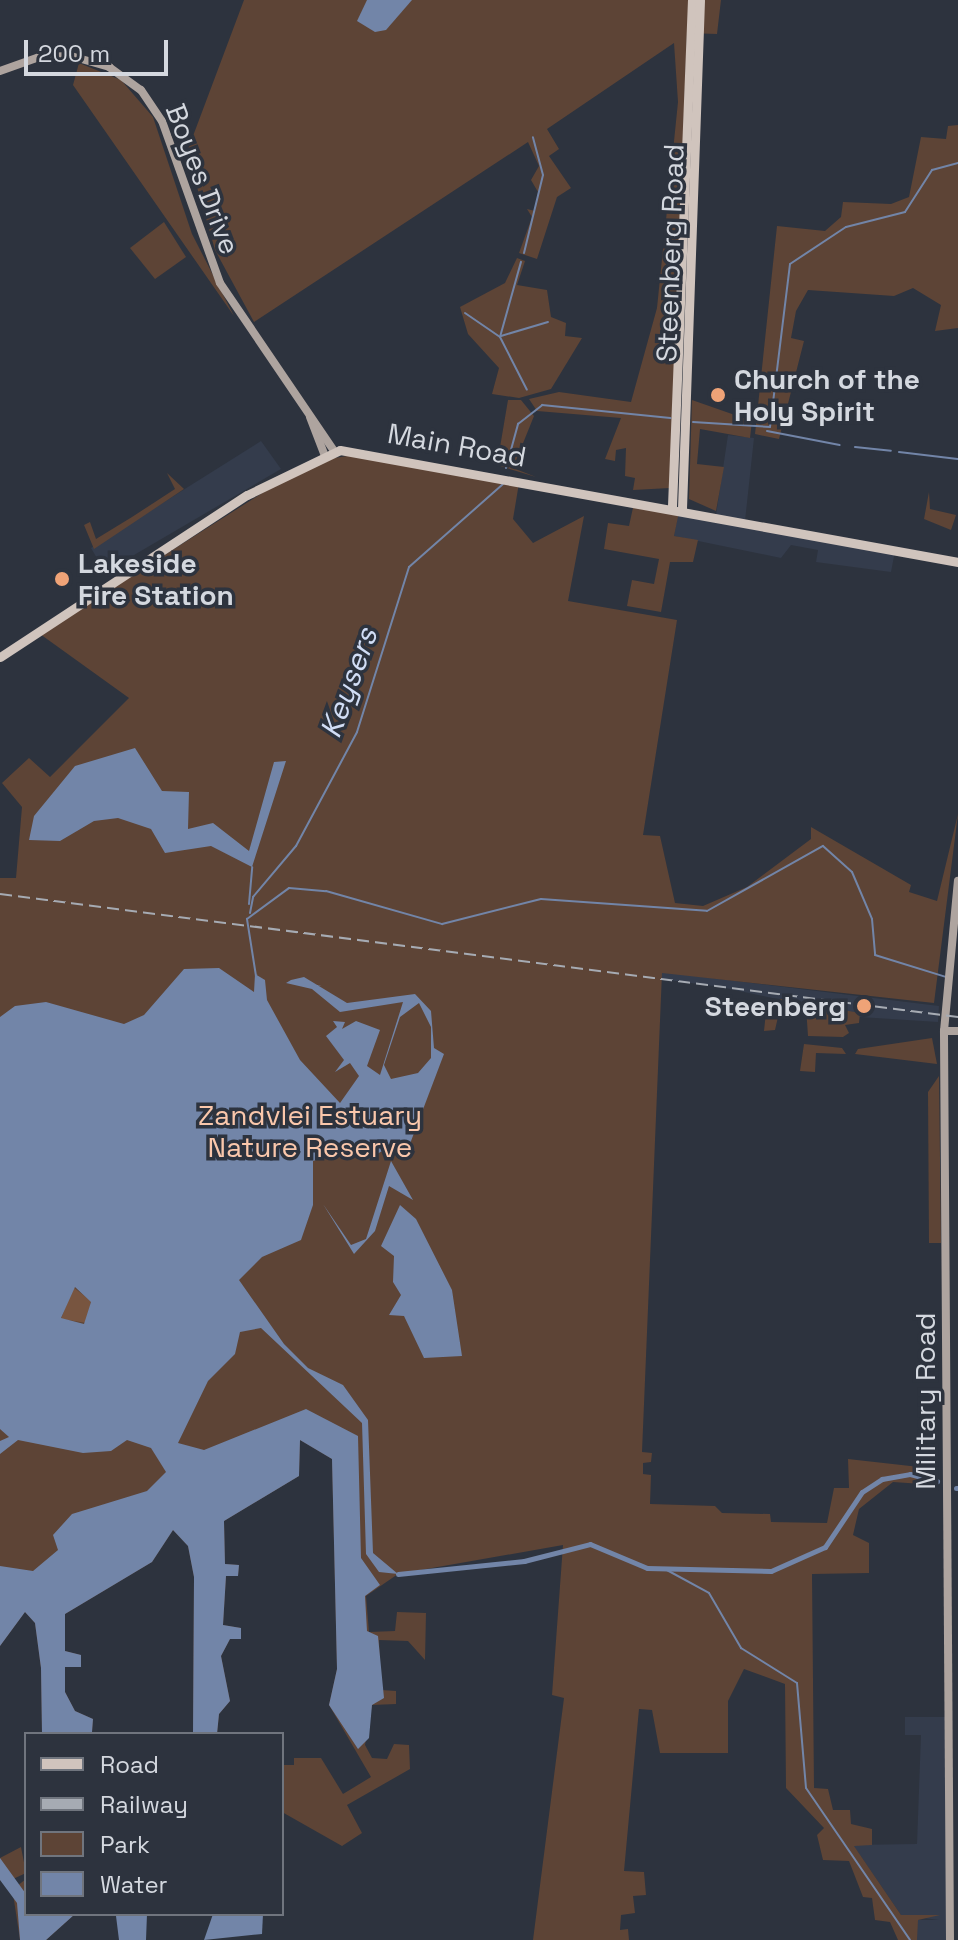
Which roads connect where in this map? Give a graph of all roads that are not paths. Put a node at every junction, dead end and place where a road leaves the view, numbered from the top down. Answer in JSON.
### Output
{"nodes":[{"id":1,"x":692,"y":0,"type":"edge"},
{"id":2,"x":700,"y":0,"type":"edge"},
{"id":3,"x":0,"y":71,"type":"edge"},
{"id":4,"x":681,"y":430,"type":"junction"},
{"id":5,"x":329,"y":452,"type":"junction"},
{"id":6,"x":677,"y":507,"type":"junction"},
{"id":7,"x":958,"y":562,"type":"edge"},
{"id":8,"x":0,"y":657,"type":"edge"},
{"id":9,"x":958,"y":881,"type":"edge"},
{"id":10,"x":944,"y":1031,"type":"junction"},
{"id":11,"x":958,"y":1031,"type":"edge"},
{"id":12,"x":947,"y":1367,"type":"junction"},
{"id":13,"x":958,"y":1367,"type":"edge"},
{"id":14,"x":954,"y":1692,"type":"edge"},
{"id":15,"x":951,"y":1940,"type":"edge"}],
"edges":[{"from":1,"to":4,"type":"main road","name":"Steenberg Road"},
{"from":2,"to":4,"type":"main road","name":"Steenberg Road"},
{"from":3,"to":5,"type":"main road","name":"Boyes Drive"},
{"from":4,"to":6,"type":"main road","name":"Steenberg Road"},
{"from":5,"to":6,"type":"main road","name":"Main Road"},
{"from":5,"to":8,"type":"main road"},
{"from":6,"to":7,"type":"main road","name":"Main Road"},
{"from":9,"to":10,"type":"main road","name":"Military Road"},
{"from":10,"to":11,"type":"main road"},
{"from":10,"to":12,"type":"main road","name":"Military Road"},
{"from":12,"to":13,"type":"main road"},
{"from":12,"to":14,"type":"main road","name":"Military Road"},
{"from":14,"to":15,"type":"main road","name":"Military Road"}]}
